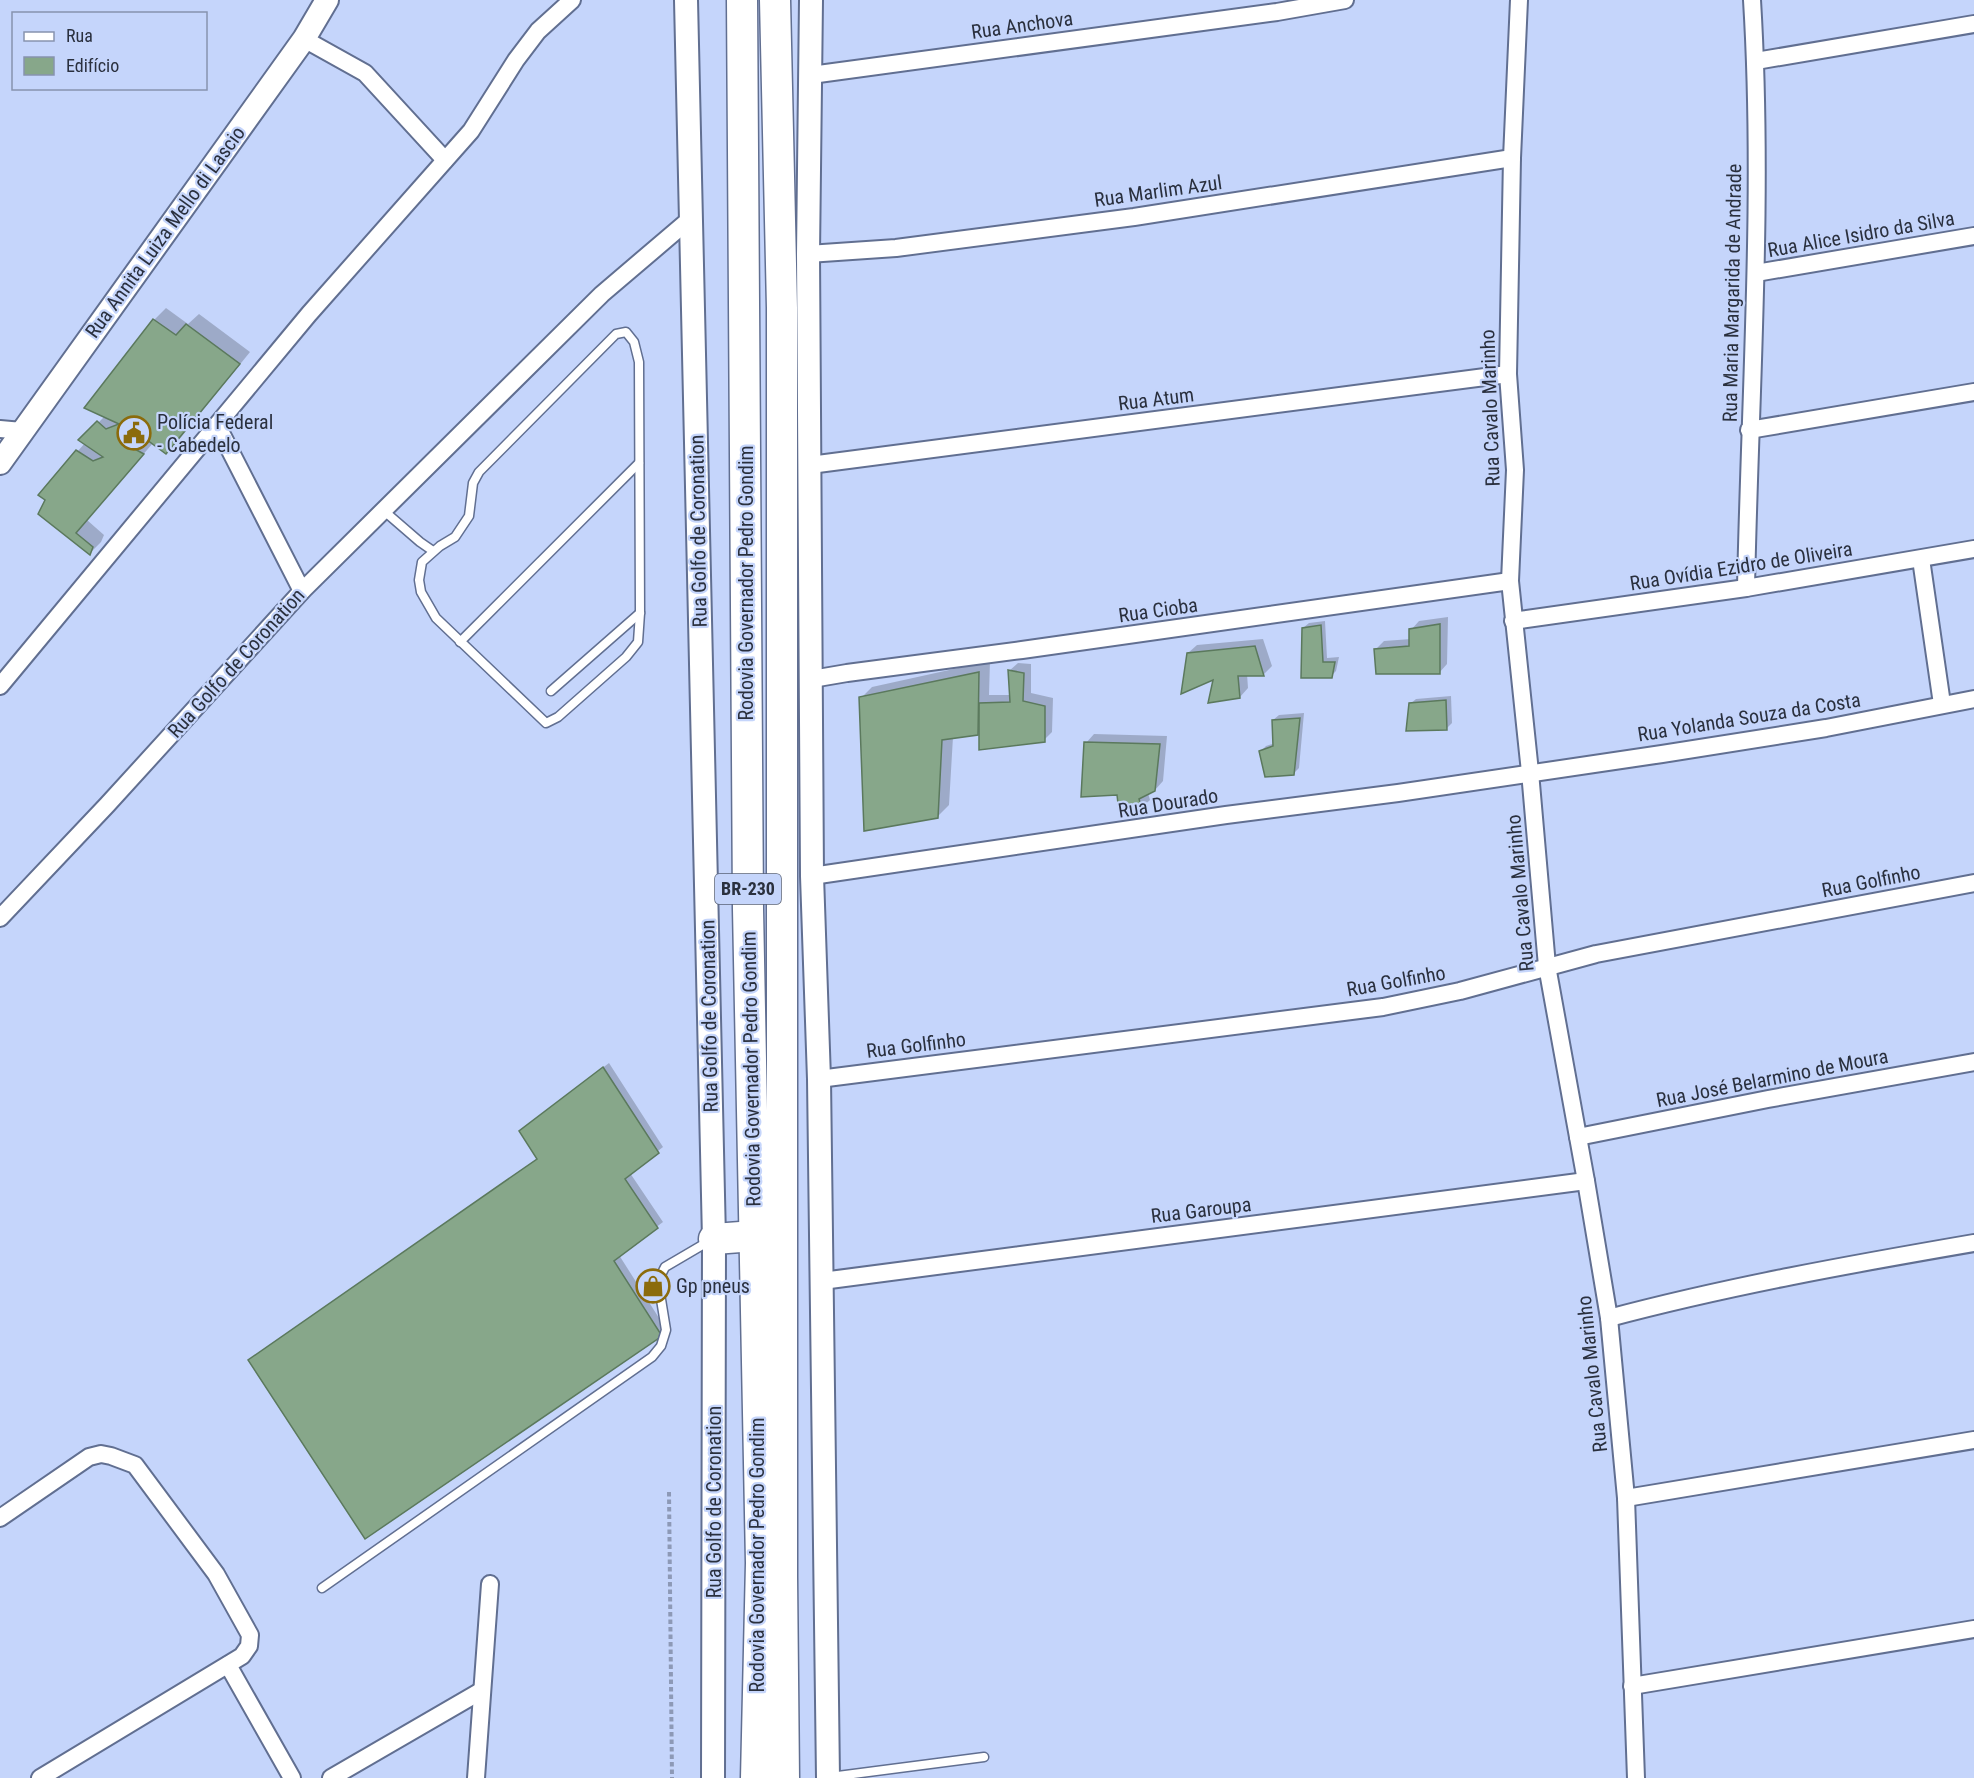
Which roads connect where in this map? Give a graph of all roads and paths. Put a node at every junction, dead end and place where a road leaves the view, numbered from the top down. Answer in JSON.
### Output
{"nodes":[{"id":1,"x":327,"y":0,"type":"edge"},
{"id":2,"x":572,"y":0,"type":"edge"},
{"id":3,"x":686,"y":0,"type":"edge"},
{"id":4,"x":742,"y":0,"type":"edge"},
{"id":5,"x":775,"y":0,"type":"edge"},
{"id":6,"x":811,"y":0,"type":"edge"},
{"id":7,"x":1345,"y":0,"type":"edge"},
{"id":8,"x":1519,"y":0,"type":"edge"},
{"id":9,"x":1752,"y":0,"type":"edge"},
{"id":10,"x":1974,"y":24,"type":"edge"},
{"id":11,"x":304,"y":39,"type":"junction"},
{"id":12,"x":1756,"y":61,"type":"junction"},
{"id":13,"x":811,"y":75,"type":"junction"},
{"id":14,"x":1512,"y":159,"type":"junction"},
{"id":15,"x":445,"y":160,"type":"junction"},
{"id":16,"x":690,"y":219,"type":"junction"},
{"id":17,"x":1974,"y":236,"type":"edge"},
{"id":18,"x":808,"y":254,"type":"junction"},
{"id":19,"x":1756,"y":273,"type":"junction"},
{"id":20,"x":1508,"y":374,"type":"junction"},
{"id":21,"x":1974,"y":392,"type":"edge"},
{"id":22,"x":217,"y":425,"type":"junction"},
{"id":23,"x":11,"y":430,"type":"edge"},
{"id":24,"x":1749,"y":430,"type":"junction"},
{"id":25,"x":0,"y":463,"type":"edge"},
{"id":26,"x":639,"y":463,"type":"junction"},
{"id":27,"x":810,"y":465,"type":"junction"},
{"id":28,"x":383,"y":510,"type":"junction"},
{"id":29,"x":1974,"y":549,"type":"edge"},
{"id":30,"x":433,"y":551,"type":"junction"},
{"id":31,"x":1921,"y":559,"type":"junction"},
{"id":32,"x":1510,"y":581,"type":"junction"},
{"id":33,"x":1746,"y":588,"type":"junction"},
{"id":34,"x":302,"y":591,"type":"junction"},
{"id":35,"x":640,"y":613,"type":"junction"},
{"id":36,"x":1513,"y":621,"type":"junction"},
{"id":37,"x":460,"y":642,"type":"junction"},
{"id":38,"x":812,"y":679,"type":"junction"},
{"id":39,"x":0,"y":686,"type":"edge"},
{"id":40,"x":551,"y":691,"type":"dead end"},
{"id":41,"x":1974,"y":699,"type":"edge"},
{"id":42,"x":1942,"y":704,"type":"junction"},
{"id":43,"x":1530,"y":772,"type":"junction"},
{"id":44,"x":812,"y":876,"type":"junction"},
{"id":45,"x":1974,"y":883,"type":"edge"},
{"id":46,"x":0,"y":918,"type":"edge"},
{"id":47,"x":1547,"y":966,"type":"junction"},
{"id":48,"x":1974,"y":1062,"type":"edge"},
{"id":49,"x":819,"y":1079,"type":"junction"},
{"id":50,"x":1578,"y":1137,"type":"junction"},
{"id":51,"x":1586,"y":1181,"type":"junction"},
{"id":52,"x":754,"y":1236,"type":"junction"},
{"id":53,"x":714,"y":1239,"type":"junction"},
{"id":54,"x":1974,"y":1242,"type":"edge"},
{"id":55,"x":822,"y":1281,"type":"junction"},
{"id":56,"x":1609,"y":1318,"type":"junction"},
{"id":57,"x":1974,"y":1440,"type":"edge"},
{"id":58,"x":669,"y":1492,"type":"dead end"},
{"id":59,"x":1626,"y":1498,"type":"junction"},
{"id":60,"x":0,"y":1518,"type":"edge"},
{"id":61,"x":490,"y":1584,"type":"dead end"},
{"id":62,"x":322,"y":1588,"type":"dead end"},
{"id":63,"x":1973,"y":1632,"type":"edge"},
{"id":64,"x":228,"y":1665,"type":"junction"},
{"id":65,"x":1632,"y":1686,"type":"junction"},
{"id":66,"x":482,"y":1691,"type":"junction"},
{"id":67,"x":984,"y":1757,"type":"dead end"},
{"id":68,"x":40,"y":1778,"type":"edge"},
{"id":69,"x":292,"y":1778,"type":"edge"},
{"id":70,"x":331,"y":1778,"type":"edge"},
{"id":71,"x":476,"y":1778,"type":"edge"},
{"id":72,"x":672,"y":1778,"type":"edge"},
{"id":73,"x":713,"y":1778,"type":"edge"},
{"id":74,"x":756,"y":1778,"type":"edge"},
{"id":75,"x":784,"y":1778,"type":"edge"},
{"id":76,"x":828,"y":1778,"type":"edge"},
{"id":77,"x":1636,"y":1778,"type":"edge"}],
"edges":[{"from":1,"to":11,"type":"street","name":"Rua Annita Luiza Mello di Lascio"},
{"from":2,"to":15,"type":"street"},
{"from":3,"to":16,"type":"street","name":"Rua Golfo de Coronation"},
{"from":4,"to":52,"type":"highway","name":"Rodovia Governador Pedro Gondim","number":"BR-230"},
{"from":5,"to":75,"type":"highway","name":"Rodovia Governador Pedro Gondim","number":"BR-230"},
{"from":6,"to":13,"type":"street"},
{"from":7,"to":13,"type":"street","name":"Rua Anchova"},
{"from":8,"to":14,"type":"street","name":"Rua Cavalo Marinho"},
{"from":9,"to":12,"type":"street","name":"Rua Maria Margarida de Andrade"},
{"from":10,"to":12,"type":"street"},
{"from":11,"to":15,"type":"street"},
{"from":11,"to":23,"type":"street","name":"Rua Annita Luiza Mello di Lascio"},
{"from":12,"to":19,"type":"street","name":"Rua Maria Margarida de Andrade"},
{"from":13,"to":18,"type":"street"},
{"from":14,"to":18,"type":"street","name":"Rua Marlim Azul"},
{"from":14,"to":20,"type":"street","name":"Rua Cavalo Marinho"},
{"from":15,"to":22,"type":"street"},
{"from":16,"to":28,"type":"street","name":"Rua Golfo de Coronation"},
{"from":16,"to":53,"type":"street","name":"Rua Golfo de Coronation"},
{"from":17,"to":19,"type":"street","name":"Rua Alice Isidro da Silva"},
{"from":18,"to":27,"type":"street"},
{"from":19,"to":24,"type":"street","name":"Rua Maria Margarida de Andrade"},
{"from":20,"to":27,"type":"street","name":"Rua Atum"},
{"from":20,"to":32,"type":"street","name":"Rua Cavalo Marinho"},
{"from":21,"to":24,"type":"street"},
{"from":22,"to":34,"type":"street"},
{"from":22,"to":39,"type":"street"},
{"from":23,"to":25,"type":"street","name":"Rua Annita Luiza Mello di Lascio"},
{"from":24,"to":33,"type":"street","name":"Rua Maria Margarida de Andrade"},
{"from":26,"to":30,"type":"lane"},
{"from":26,"to":35,"type":"lane"},
{"from":26,"to":37,"type":"lane"},
{"from":27,"to":38,"type":"street"},
{"from":28,"to":30,"type":"lane"},
{"from":28,"to":34,"type":"street","name":"Rua Golfo de Coronation"},
{"from":29,"to":31,"type":"street","name":"Rua Ovídia Ezidro de Oliveira"},
{"from":30,"to":37,"type":"lane"},
{"from":31,"to":33,"type":"street","name":"Rua Ovídia Ezidro de Oliveira"},
{"from":31,"to":42,"type":"street"},
{"from":32,"to":36,"type":"street","name":"Rua Cavalo Marinho"},
{"from":32,"to":38,"type":"street","name":"Rua Cioba"},
{"from":33,"to":36,"type":"street","name":"Rua Ovídia Ezidro de Oliveira"},
{"from":34,"to":46,"type":"street","name":"Rua Golfo de Coronation"},
{"from":35,"to":37,"type":"lane"},
{"from":35,"to":40,"type":"lane"},
{"from":36,"to":43,"type":"street","name":"Rua Cavalo Marinho"},
{"from":38,"to":44,"type":"street"},
{"from":41,"to":42,"type":"street","name":"Rua Yolanda Souza da Costa"},
{"from":42,"to":43,"type":"street","name":"Rua Yolanda Souza da Costa"},
{"from":43,"to":44,"type":"street","name":"Rua Dourado"},
{"from":43,"to":47,"type":"street","name":"Rua Cavalo Marinho"},
{"from":44,"to":49,"type":"street"},
{"from":45,"to":47,"type":"street","name":"Rua Golfinho"},
{"from":47,"to":49,"type":"street","name":"Rua Golfinho"},
{"from":47,"to":50,"type":"street","name":"Rua Cavalo Marinho"},
{"from":48,"to":50,"type":"street","name":"Rua José Belarmino de Moura"},
{"from":49,"to":55,"type":"street"},
{"from":50,"to":51,"type":"street","name":"Rua Cavalo Marinho"},
{"from":51,"to":55,"type":"street","name":"Rua Garoupa"},
{"from":51,"to":56,"type":"street","name":"Rua Cavalo Marinho"},
{"from":52,"to":53,"type":"highway"},
{"from":52,"to":74,"type":"highway","name":"Rodovia Governador Pedro Gondim","number":"BR-230"},
{"from":53,"to":62,"type":"lane"},
{"from":53,"to":73,"type":"street","name":"Rua Golfo de Coronation"},
{"from":54,"to":56,"type":"street"},
{"from":55,"to":76,"type":"street"},
{"from":56,"to":59,"type":"street","name":"Rua Cavalo Marinho"},
{"from":57,"to":59,"type":"street"},
{"from":58,"to":72,"type":"path"},
{"from":59,"to":65,"type":"street","name":"Rua Cavalo Marinho"},
{"from":60,"to":64,"type":"street"},
{"from":61,"to":66,"type":"street"},
{"from":63,"to":65,"type":"street"},
{"from":64,"to":68,"type":"street"},
{"from":64,"to":69,"type":"street"},
{"from":65,"to":77,"type":"street","name":"Rua Cavalo Marinho"},
{"from":66,"to":70,"type":"street"},
{"from":66,"to":71,"type":"street"},
{"from":67,"to":76,"type":"lane"}]}
